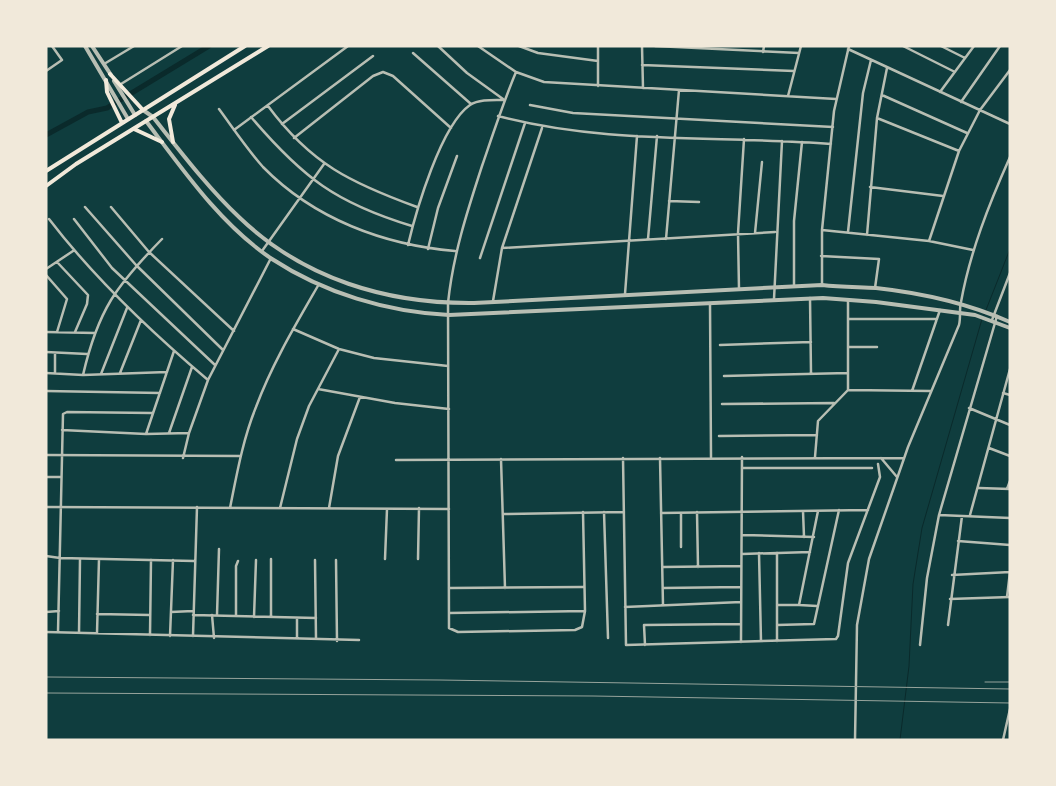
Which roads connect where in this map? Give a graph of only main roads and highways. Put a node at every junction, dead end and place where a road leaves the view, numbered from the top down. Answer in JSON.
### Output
{"nodes":[{"id":1,"x":245,"y":46,"type":"edge"},
{"id":2,"x":268,"y":46,"type":"edge"},
{"id":3,"x":110,"y":74,"type":"road end"},
{"id":4,"x":106,"y":80,"type":"road end"},
{"id":5,"x":176,"y":103,"type":"junction"},
{"id":6,"x":143,"y":110,"type":"junction"},
{"id":7,"x":120,"y":124,"type":"junction"},
{"id":8,"x":134,"y":129,"type":"junction"},
{"id":9,"x":123,"y":135,"type":"junction"},
{"id":10,"x":162,"y":142,"type":"road end"},
{"id":11,"x":173,"y":142,"type":"road end"},
{"id":12,"x":46,"y":171,"type":"edge"},
{"id":13,"x":46,"y":186,"type":"edge"}],
"edges":[{"from":1,"to":6,"type":"main road"},
{"from":2,"to":5,"type":"main road"},
{"from":3,"to":6,"type":"main road"},
{"from":4,"to":7,"type":"main road"},
{"from":5,"to":8,"type":"main road"},
{"from":5,"to":11,"type":"main road"},
{"from":6,"to":7,"type":"main road"},
{"from":7,"to":9,"type":"main road"},
{"from":7,"to":12,"type":"main road"},
{"from":8,"to":9,"type":"main road"},
{"from":8,"to":10,"type":"main road"},
{"from":9,"to":13,"type":"main road"}]}
